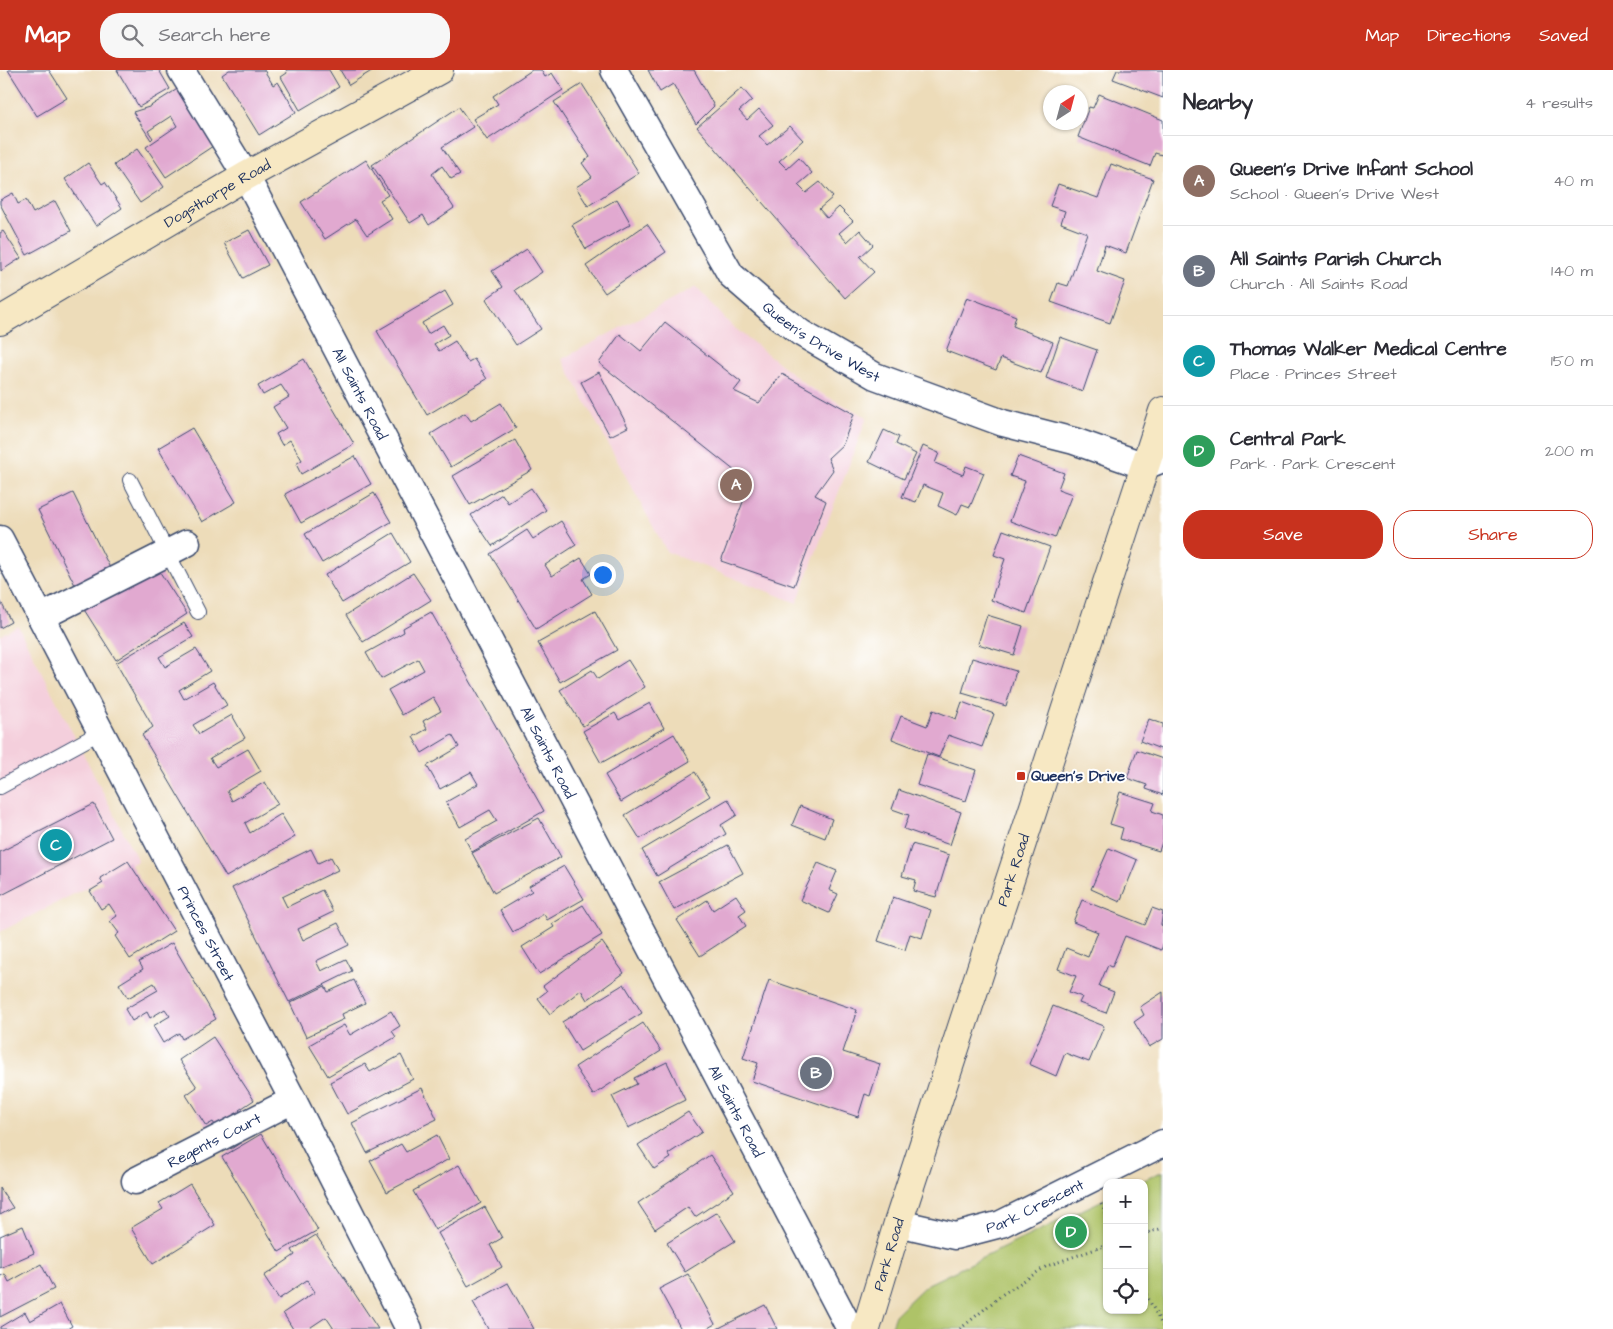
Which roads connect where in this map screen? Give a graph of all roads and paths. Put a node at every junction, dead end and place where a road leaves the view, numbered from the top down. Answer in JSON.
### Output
{"nodes":[{"id":1,"x":181,"y":70,"type":"edge"},
{"id":2,"x":439,"y":70,"type":"edge"},
{"id":3,"x":614,"y":70,"type":"edge"},
{"id":4,"x":246,"y":176,"type":"junction"},
{"id":5,"x":0,"y":321,"type":"edge"},
{"id":6,"x":1163,"y":411,"type":"edge"},
{"id":7,"x":1154,"y":462,"type":"edge"},
{"id":8,"x":130,"y":480,"type":"dead end"},
{"id":9,"x":0,"y":539,"type":"edge"},
{"id":10,"x":178,"y":548,"type":"junction"},
{"id":11,"x":198,"y":612,"type":"dead end"},
{"id":12,"x":41,"y":617,"type":"junction"},
{"id":13,"x":101,"y":732,"type":"junction"},
{"id":14,"x":0,"y":787,"type":"edge"},
{"id":15,"x":293,"y":1100,"type":"junction"},
{"id":16,"x":1163,"y":1143,"type":"edge"},
{"id":17,"x":135,"y":1182,"type":"dead end"},
{"id":18,"x":898,"y":1223,"type":"junction"},
{"id":19,"x":1163,"y":1228,"type":"edge"},
{"id":20,"x":1148,"y":1233,"type":"edge"},
{"id":21,"x":1103,"y":1246,"type":"edge"},
{"id":22,"x":1148,"y":1298,"type":"edge"},
{"id":23,"x":1163,"y":1327,"type":"edge"},
{"id":24,"x":409,"y":1329,"type":"edge"},
{"id":25,"x":850,"y":1329,"type":"edge"},
{"id":26,"x":866,"y":1329,"type":"edge"},
{"id":27,"x":960,"y":1329,"type":"edge"}],
"edges":[{"from":1,"to":4,"type":"street","name":"All Saints Road"},
{"from":2,"to":4,"type":"street","name":"Dogsthorpe Road"},
{"from":3,"to":7,"type":"street","name":"Queen's Drive West"},
{"from":4,"to":5,"type":"street","name":"Dogsthorpe Road"},
{"from":4,"to":25,"type":"street","name":"All Saints Road"},
{"from":6,"to":7,"type":"street","name":"Park Road"},
{"from":7,"to":18,"type":"street","name":"Park Road"},
{"from":8,"to":10,"type":"lane"},
{"from":9,"to":12,"type":"street","name":"Princes Street"},
{"from":10,"to":11,"type":"lane"},
{"from":10,"to":12,"type":"street"},
{"from":12,"to":13,"type":"street","name":"Princes Street"},
{"from":13,"to":14,"type":"lane"},
{"from":13,"to":15,"type":"street","name":"Princes Street"},
{"from":15,"to":17,"type":"street","name":"Regents Court"},
{"from":15,"to":24,"type":"street","name":"Princes Street"},
{"from":16,"to":18,"type":"street","name":"Park Crescent"},
{"from":18,"to":26,"type":"street","name":"Park Road"},
{"from":19,"to":20,"type":"path"},
{"from":21,"to":27,"type":"path"},
{"from":22,"to":23,"type":"path"}]}
